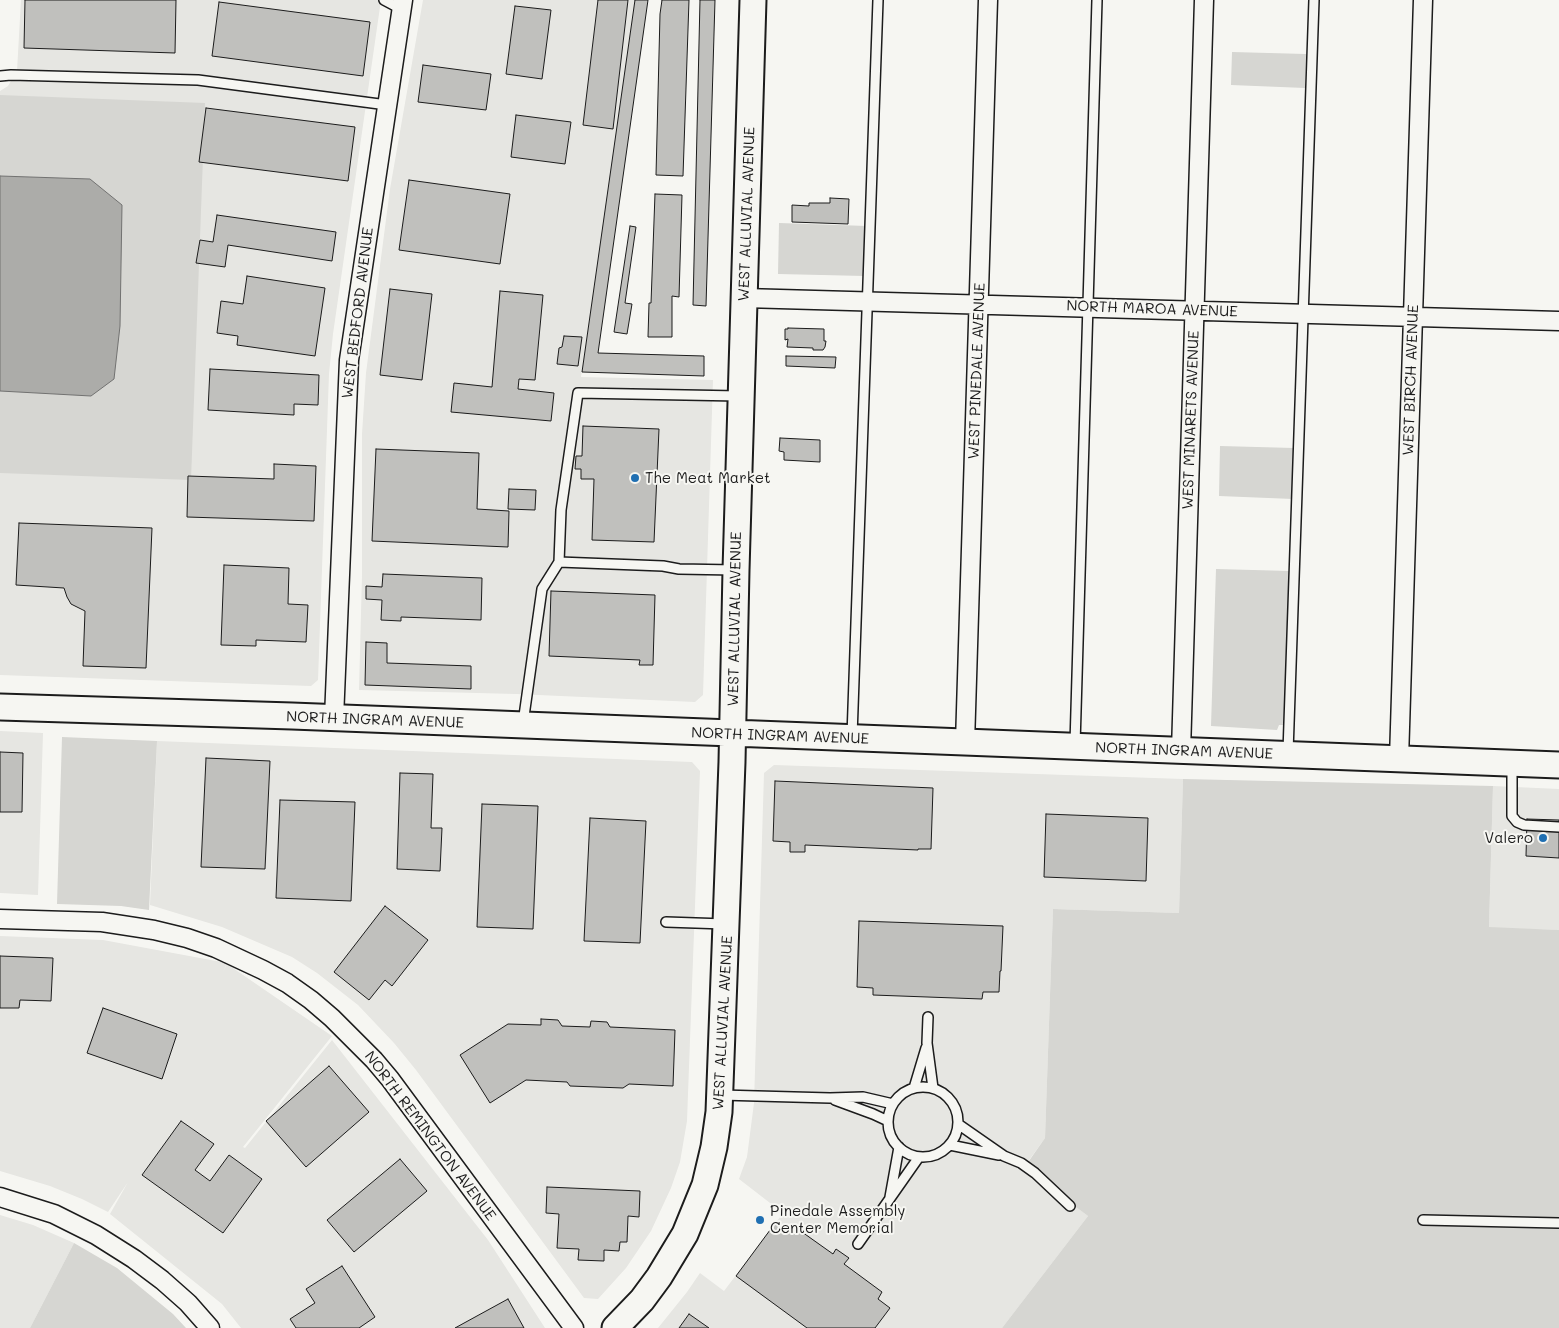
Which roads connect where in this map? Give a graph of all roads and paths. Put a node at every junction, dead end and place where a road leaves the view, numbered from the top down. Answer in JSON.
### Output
{"nodes":[{"id":1,"x":384,"y":0,"type":"edge"},
{"id":2,"x":753,"y":0,"type":"edge"},
{"id":3,"x":878,"y":0,"type":"edge"},
{"id":4,"x":988,"y":0,"type":"edge"},
{"id":5,"x":1098,"y":0,"type":"edge"},
{"id":6,"x":1204,"y":0,"type":"edge"},
{"id":7,"x":1314,"y":0,"type":"edge"},
{"id":8,"x":1423,"y":0,"type":"edge"},
{"id":9,"x":402,"y":4,"type":"edge"},
{"id":10,"x":0,"y":76,"type":"edge"},
{"id":11,"x":387,"y":104,"type":"junction"},
{"id":12,"x":744,"y":298,"type":"junction"},
{"id":13,"x":867,"y":301,"type":"junction"},
{"id":14,"x":979,"y":304,"type":"junction"},
{"id":15,"x":1088,"y":307,"type":"junction"},
{"id":16,"x":1195,"y":310,"type":"junction"},
{"id":17,"x":1303,"y":314,"type":"junction"},
{"id":18,"x":1413,"y":317,"type":"junction"},
{"id":19,"x":1559,"y":321,"type":"edge"},
{"id":20,"x":741,"y":396,"type":"junction"},
{"id":21,"x":559,"y":562,"type":"junction"},
{"id":22,"x":736,"y":570,"type":"junction"},
{"id":23,"x":0,"y":708,"type":"edge"},
{"id":24,"x":334,"y":718,"type":"junction"},
{"id":25,"x":522,"y":726,"type":"junction"},
{"id":26,"x":733,"y":734,"type":"junction"},
{"id":27,"x":852,"y":738,"type":"junction"},
{"id":28,"x":965,"y":743,"type":"junction"},
{"id":29,"x":1075,"y":746,"type":"junction"},
{"id":30,"x":1181,"y":750,"type":"junction"},
{"id":31,"x":1288,"y":755,"type":"junction"},
{"id":32,"x":1400,"y":759,"type":"junction"},
{"id":33,"x":1512,"y":763,"type":"junction"},
{"id":34,"x":1559,"y":764,"type":"edge"},
{"id":35,"x":1559,"y":826,"type":"edge"},
{"id":36,"x":0,"y":919,"type":"edge"},
{"id":37,"x":666,"y":922,"type":"dead end"},
{"id":38,"x":727,"y":924,"type":"junction"},
{"id":39,"x":928,"y":1017,"type":"dead end"},
{"id":40,"x":927,"y":1043,"type":"junction"},
{"id":41,"x":914,"y":1088,"type":"junction"},
{"id":42,"x":933,"y":1088,"type":"junction"},
{"id":43,"x":721,"y":1095,"type":"junction"},
{"id":44,"x":830,"y":1098,"type":"junction"},
{"id":45,"x":893,"y":1104,"type":"junction"},
{"id":46,"x":888,"y":1121,"type":"junction"},
{"id":47,"x":958,"y":1124,"type":"junction"},
{"id":48,"x":950,"y":1145,"type":"junction"},
{"id":49,"x":898,"y":1147,"type":"junction"},
{"id":50,"x":1004,"y":1156,"type":"junction"},
{"id":51,"x":919,"y":1157,"type":"junction"},
{"id":52,"x":0,"y":1198,"type":"edge"},
{"id":53,"x":889,"y":1200,"type":"junction"},
{"id":54,"x":1070,"y":1206,"type":"dead end"},
{"id":55,"x":1423,"y":1220,"type":"dead end"},
{"id":56,"x":1559,"y":1223,"type":"edge"},
{"id":57,"x":858,"y":1244,"type":"dead end"},
{"id":58,"x":210,"y":1328,"type":"edge"},
{"id":59,"x":574,"y":1328,"type":"edge"},
{"id":60,"x":615,"y":1328,"type":"edge"}],
"edges":[{"from":1,"to":9,"type":"lane"},
{"from":2,"to":12,"type":"street","name":"WEST ALLUVIAL AVENUE"},
{"from":3,"to":13,"type":"lane"},
{"from":4,"to":14,"type":"street","name":"WEST PINEDALE AVENUE"},
{"from":5,"to":15,"type":"lane"},
{"from":6,"to":16,"type":"street","name":"WEST MINARETS AVENUE"},
{"from":7,"to":17,"type":"lane"},
{"from":8,"to":18,"type":"street","name":"WEST BIRCH AVENUE"},
{"from":9,"to":11,"type":"street","name":"WEST BEDFORD AVENUE"},
{"from":10,"to":11,"type":"lane"},
{"from":11,"to":24,"type":"street","name":"WEST BEDFORD AVENUE"},
{"from":12,"to":13,"type":"street","name":"NORTH MAROA AVENUE"},
{"from":12,"to":20,"type":"street","name":"WEST ALLUVIAL AVENUE"},
{"from":13,"to":14,"type":"street","name":"NORTH MAROA AVENUE"},
{"from":13,"to":27,"type":"lane"},
{"from":14,"to":15,"type":"street","name":"NORTH MAROA AVENUE"},
{"from":14,"to":28,"type":"street","name":"WEST PINEDALE AVENUE"},
{"from":15,"to":16,"type":"street","name":"NORTH MAROA AVENUE"},
{"from":15,"to":29,"type":"lane"},
{"from":16,"to":17,"type":"street","name":"NORTH MAROA AVENUE"},
{"from":16,"to":30,"type":"street","name":"WEST MINARETS AVENUE"},
{"from":17,"to":18,"type":"street","name":"NORTH MAROA AVENUE"},
{"from":17,"to":31,"type":"lane"},
{"from":18,"to":19,"type":"street","name":"NORTH MAROA AVENUE"},
{"from":18,"to":32,"type":"street","name":"WEST BIRCH AVENUE"},
{"from":20,"to":21,"type":"lane"},
{"from":20,"to":22,"type":"street","name":"WEST ALLUVIAL AVENUE"},
{"from":21,"to":22,"type":"lane"},
{"from":21,"to":25,"type":"lane"},
{"from":22,"to":26,"type":"street","name":"WEST ALLUVIAL AVENUE"},
{"from":23,"to":24,"type":"street","name":"NORTH INGRAM AVENUE"},
{"from":24,"to":25,"type":"street","name":"NORTH INGRAM AVENUE"},
{"from":25,"to":26,"type":"street","name":"NORTH INGRAM AVENUE"},
{"from":26,"to":27,"type":"street","name":"NORTH INGRAM AVENUE"},
{"from":26,"to":38,"type":"street","name":"WEST ALLUVIAL AVENUE"},
{"from":27,"to":28,"type":"street","name":"NORTH INGRAM AVENUE"},
{"from":28,"to":29,"type":"street","name":"NORTH INGRAM AVENUE"},
{"from":29,"to":30,"type":"street","name":"NORTH INGRAM AVENUE"},
{"from":30,"to":31,"type":"street","name":"NORTH INGRAM AVENUE"},
{"from":31,"to":32,"type":"street","name":"NORTH INGRAM AVENUE"},
{"from":32,"to":33,"type":"street","name":"NORTH INGRAM AVENUE"},
{"from":33,"to":34,"type":"street","name":"NORTH INGRAM AVENUE"},
{"from":33,"to":35,"type":"lane"},
{"from":36,"to":59,"type":"street","name":"NORTH REMINGTON AVENUE"},
{"from":37,"to":38,"type":"lane"},
{"from":38,"to":43,"type":"street","name":"WEST ALLUVIAL AVENUE"},
{"from":39,"to":40,"type":"lane"},
{"from":40,"to":41,"type":"lane"},
{"from":40,"to":42,"type":"lane"},
{"from":41,"to":42,"type":"lane"},
{"from":41,"to":45,"type":"lane"},
{"from":42,"to":47,"type":"lane"},
{"from":43,"to":44,"type":"lane"},
{"from":43,"to":60,"type":"street","name":"WEST ALLUVIAL AVENUE"},
{"from":44,"to":45,"type":"lane"},
{"from":44,"to":46,"type":"lane"},
{"from":45,"to":46,"type":"lane"},
{"from":46,"to":49,"type":"lane"},
{"from":47,"to":48,"type":"lane"},
{"from":47,"to":50,"type":"lane"},
{"from":48,"to":50,"type":"lane"},
{"from":48,"to":51,"type":"lane"},
{"from":49,"to":51,"type":"lane"},
{"from":49,"to":53,"type":"lane"},
{"from":50,"to":54,"type":"lane"},
{"from":51,"to":53,"type":"lane"},
{"from":52,"to":58,"type":"street"},
{"from":53,"to":57,"type":"lane"},
{"from":55,"to":56,"type":"lane"}]}
